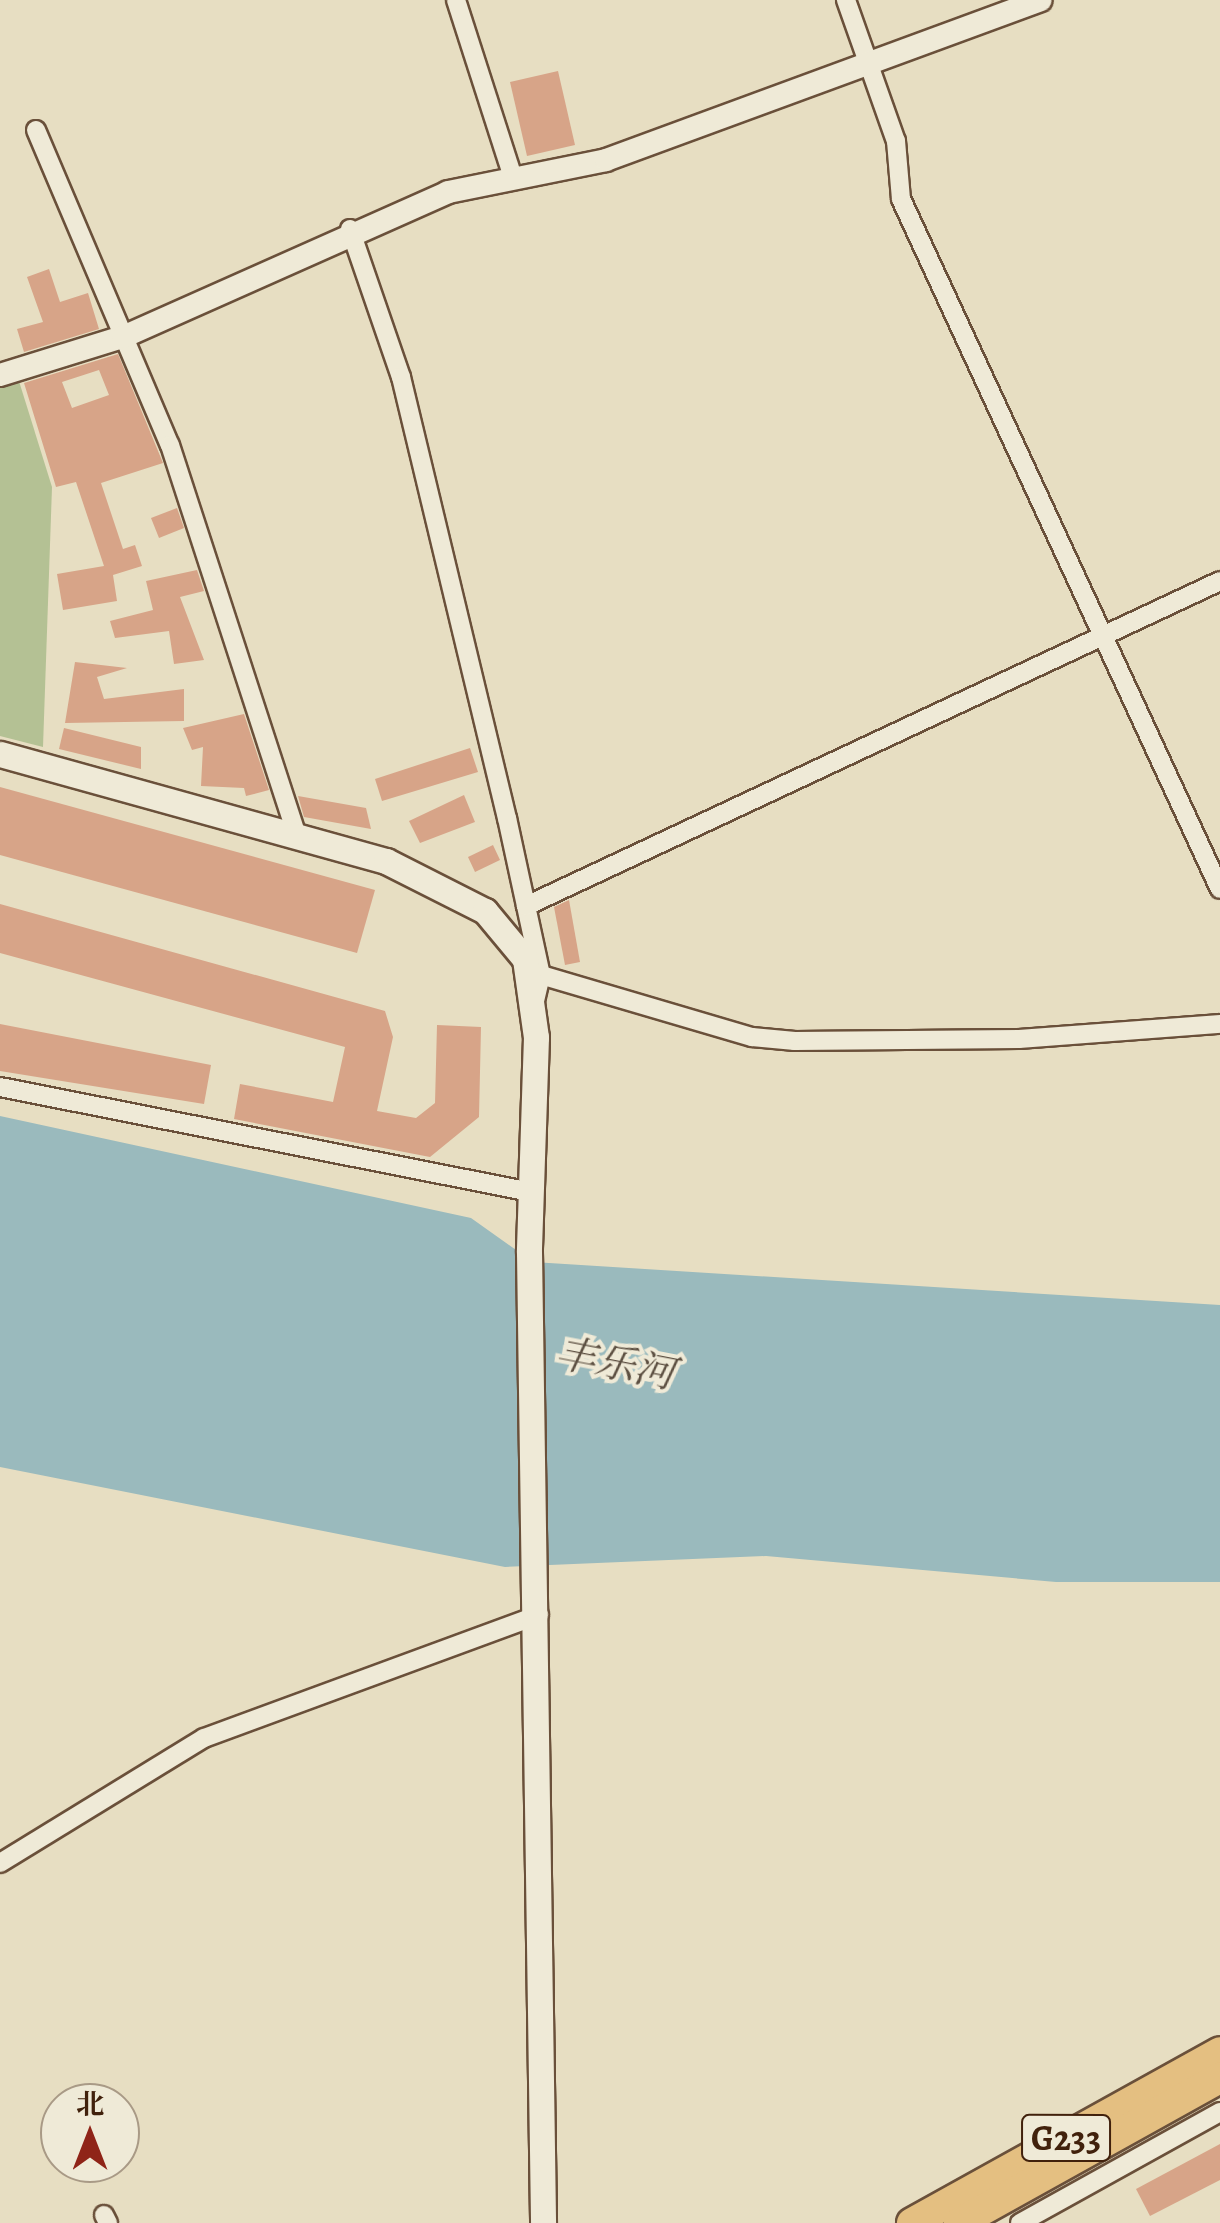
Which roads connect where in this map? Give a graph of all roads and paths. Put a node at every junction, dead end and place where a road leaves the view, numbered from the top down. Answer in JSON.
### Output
{"nodes":[{"id":1,"x":456,"y":0,"type":"edge"},
{"id":2,"x":846,"y":0,"type":"edge"},
{"id":3,"x":1040,"y":0,"type":"edge"},
{"id":4,"x":866,"y":65,"type":"junction"},
{"id":5,"x":36,"y":130,"type":"dead end"},
{"id":6,"x":512,"y":174,"type":"junction"},
{"id":7,"x":350,"y":229,"type":"junction"},
{"id":8,"x":123,"y":336,"type":"junction"},
{"id":9,"x":0,"y":375,"type":"edge"},
{"id":10,"x":1220,"y":581,"type":"edge"},
{"id":11,"x":1102,"y":636,"type":"junction"},
{"id":12,"x":0,"y":754,"type":"edge"},
{"id":13,"x":298,"y":835,"type":"junction"},
{"id":14,"x":1220,"y":889,"type":"edge"},
{"id":15,"x":526,"y":906,"type":"junction"},
{"id":16,"x":541,"y":975,"type":"junction"},
{"id":17,"x":535,"y":1002,"type":"junction"},
{"id":18,"x":1220,"y":1024,"type":"edge"},
{"id":19,"x":0,"y":1087,"type":"edge"},
{"id":20,"x":531,"y":1192,"type":"junction"},
{"id":21,"x":539,"y":1615,"type":"junction"},
{"id":22,"x":0,"y":1863,"type":"edge"},
{"id":23,"x":1220,"y":2052,"type":"edge"},
{"id":24,"x":1220,"y":2078,"type":"edge"},
{"id":25,"x":1220,"y":2112,"type":"edge"},
{"id":26,"x":543,"y":2223,"type":"edge"},
{"id":27,"x":912,"y":2223,"type":"edge"},
{"id":28,"x":959,"y":2223,"type":"edge"},
{"id":29,"x":1020,"y":2223,"type":"edge"}],
"edges":[{"from":1,"to":6,"type":"street"},
{"from":2,"to":4,"type":"street"},
{"from":3,"to":4,"type":"street"},
{"from":4,"to":6,"type":"street"},
{"from":4,"to":11,"type":"street"},
{"from":5,"to":8,"type":"street"},
{"from":6,"to":7,"type":"street"},
{"from":7,"to":8,"type":"street"},
{"from":7,"to":15,"type":"street"},
{"from":8,"to":9,"type":"street"},
{"from":8,"to":13,"type":"street"},
{"from":10,"to":11,"type":"street"},
{"from":11,"to":14,"type":"street"},
{"from":11,"to":15,"type":"street"},
{"from":12,"to":13,"type":"main road"},
{"from":13,"to":17,"type":"main road"},
{"from":15,"to":16,"type":"street"},
{"from":16,"to":17,"type":"street"},
{"from":16,"to":18,"type":"street"},
{"from":17,"to":20,"type":"main road"},
{"from":19,"to":20,"type":"street"},
{"from":20,"to":21,"type":"main road"},
{"from":21,"to":22,"type":"street"},
{"from":21,"to":26,"type":"main road"},
{"from":23,"to":27,"type":"highway","number":"G233"},
{"from":24,"to":28,"type":"highway","number":"G233"},
{"from":25,"to":29,"type":"street"}]}
